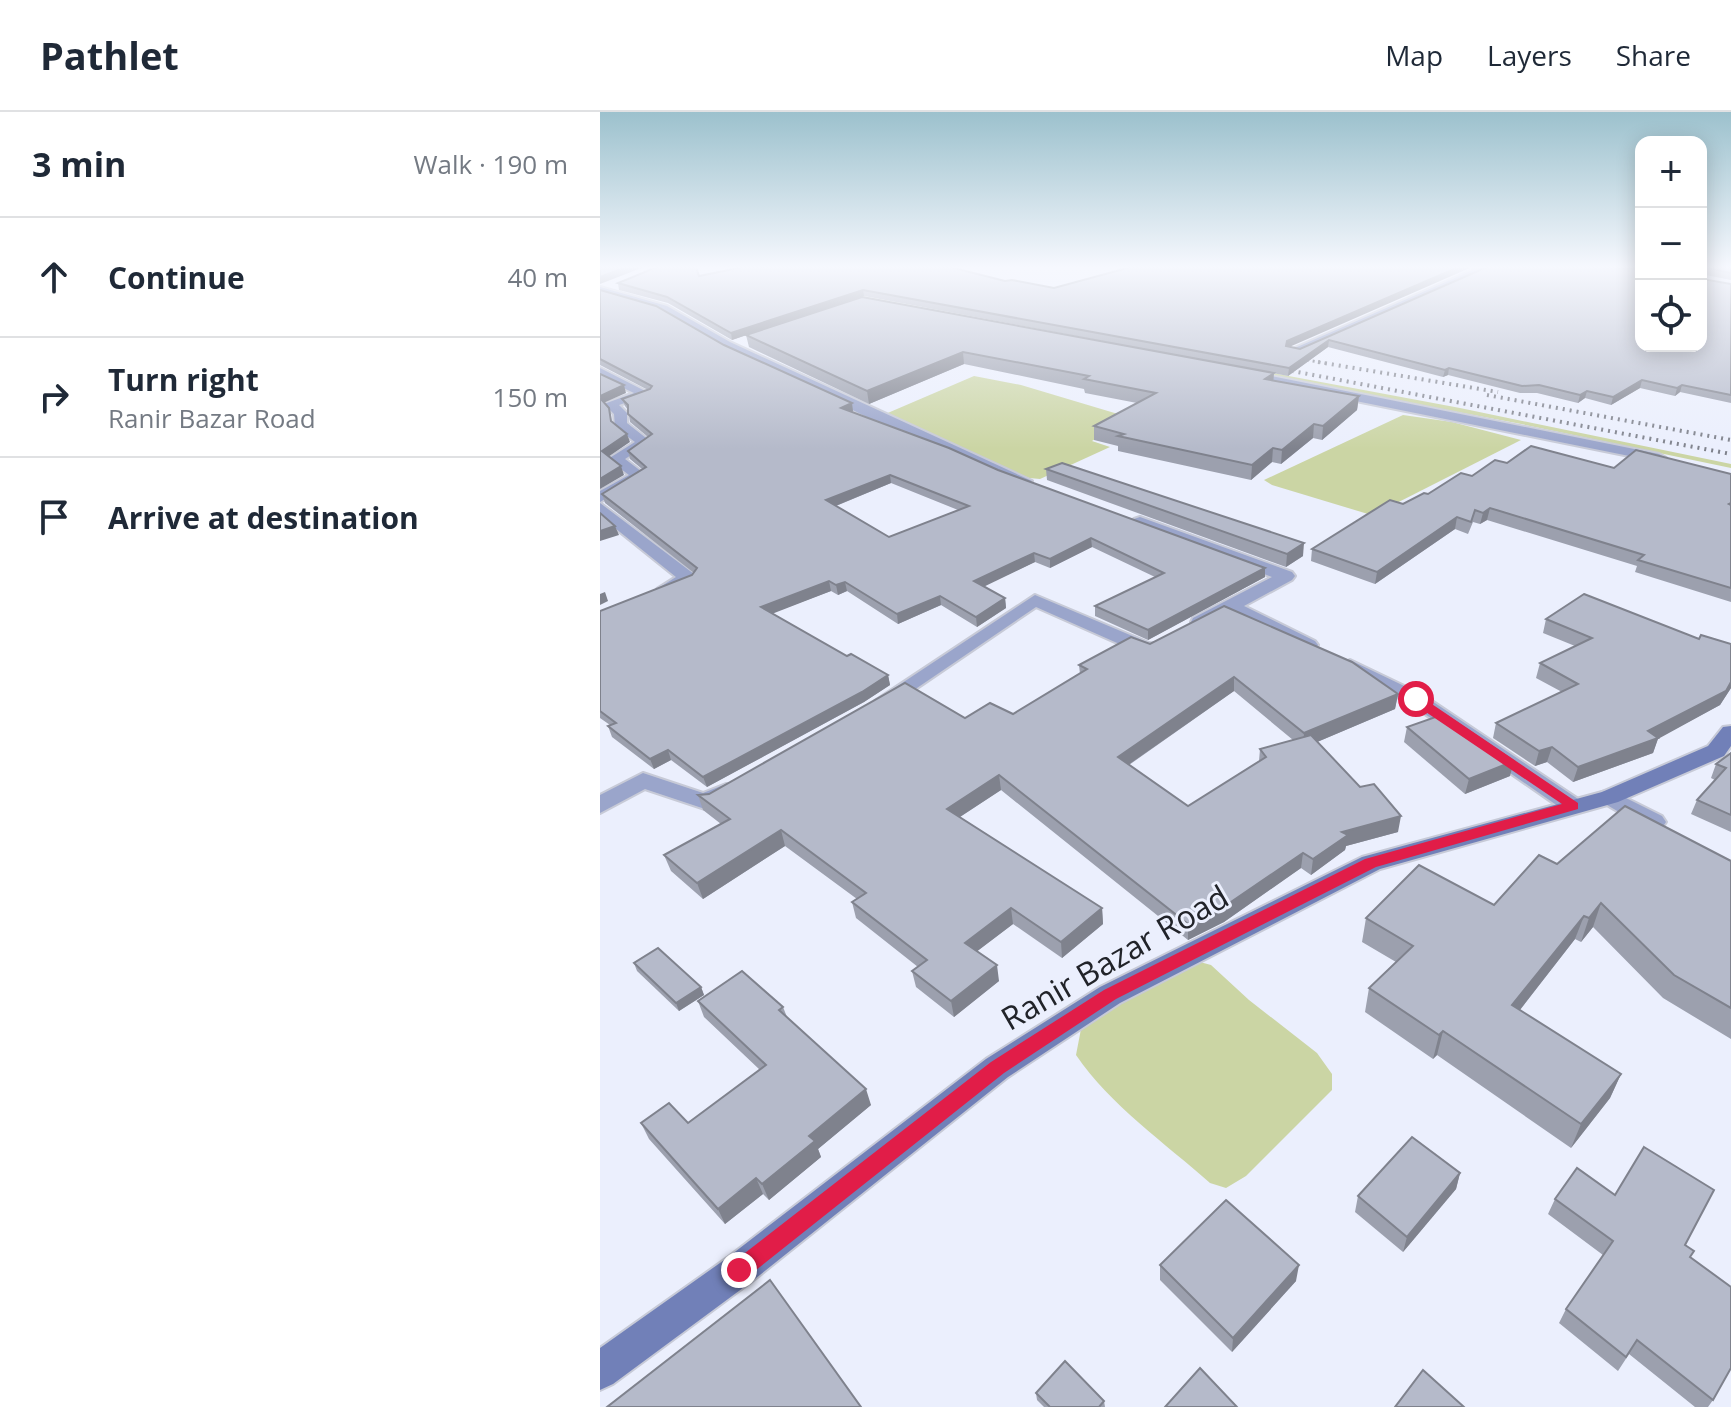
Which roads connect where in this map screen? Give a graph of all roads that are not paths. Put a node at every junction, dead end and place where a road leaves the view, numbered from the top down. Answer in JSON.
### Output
{"nodes":[{"id":1,"x":703,"y":327,"type":"edge"},
{"id":2,"x":1349,"y":327,"type":"edge"},
{"id":3,"x":1294,"y":351,"type":"edge"},
{"id":4,"x":600,"y":372,"type":"edge"},
{"id":5,"x":1232,"y":373,"type":"edge"},
{"id":6,"x":605,"y":405,"type":"edge"},
{"id":7,"x":1671,"y":461,"type":"edge"},
{"id":8,"x":1035,"y":484,"type":"edge"},
{"id":9,"x":600,"y":497,"type":"edge"},
{"id":10,"x":600,"y":508,"type":"edge"},
{"id":11,"x":1124,"y":516,"type":"edge"},
{"id":12,"x":643,"y":598,"type":"edge"},
{"id":13,"x":1231,"y":606,"type":"junction"},
{"id":14,"x":1190,"y":628,"type":"edge"},
{"id":15,"x":1163,"y":643,"type":"edge"},
{"id":16,"x":873,"y":709,"type":"edge"},
{"id":17,"x":1731,"y":732,"type":"edge"},
{"id":18,"x":744,"y":781,"type":"edge"},
{"id":19,"x":1610,"y":797,"type":"junction"},
{"id":20,"x":600,"y":805,"type":"edge"},
{"id":21,"x":1573,"y":806,"type":"junction"},
{"id":22,"x":1677,"y":836,"type":"edge"},
{"id":23,"x":600,"y":1371,"type":"edge"}],
"edges":[{"from":1,"to":8,"type":"street"},
{"from":2,"to":3,"type":"street"},
{"from":4,"to":6,"type":"street"},
{"from":5,"to":7,"type":"street"},
{"from":6,"to":9,"type":"street"},
{"from":10,"to":12,"type":"street"},
{"from":11,"to":13,"type":"street"},
{"from":13,"to":14,"type":"street"},
{"from":13,"to":21,"type":"street"},
{"from":15,"to":16,"type":"street"},
{"from":17,"to":19,"type":"main road","name":"Ranir Bazar Road"},
{"from":18,"to":20,"type":"street"},
{"from":19,"to":21,"type":"main road","name":"Ranir Bazar Road"},
{"from":19,"to":22,"type":"street"},
{"from":21,"to":23,"type":"main road","name":"Ranir Bazar Road"}]}
